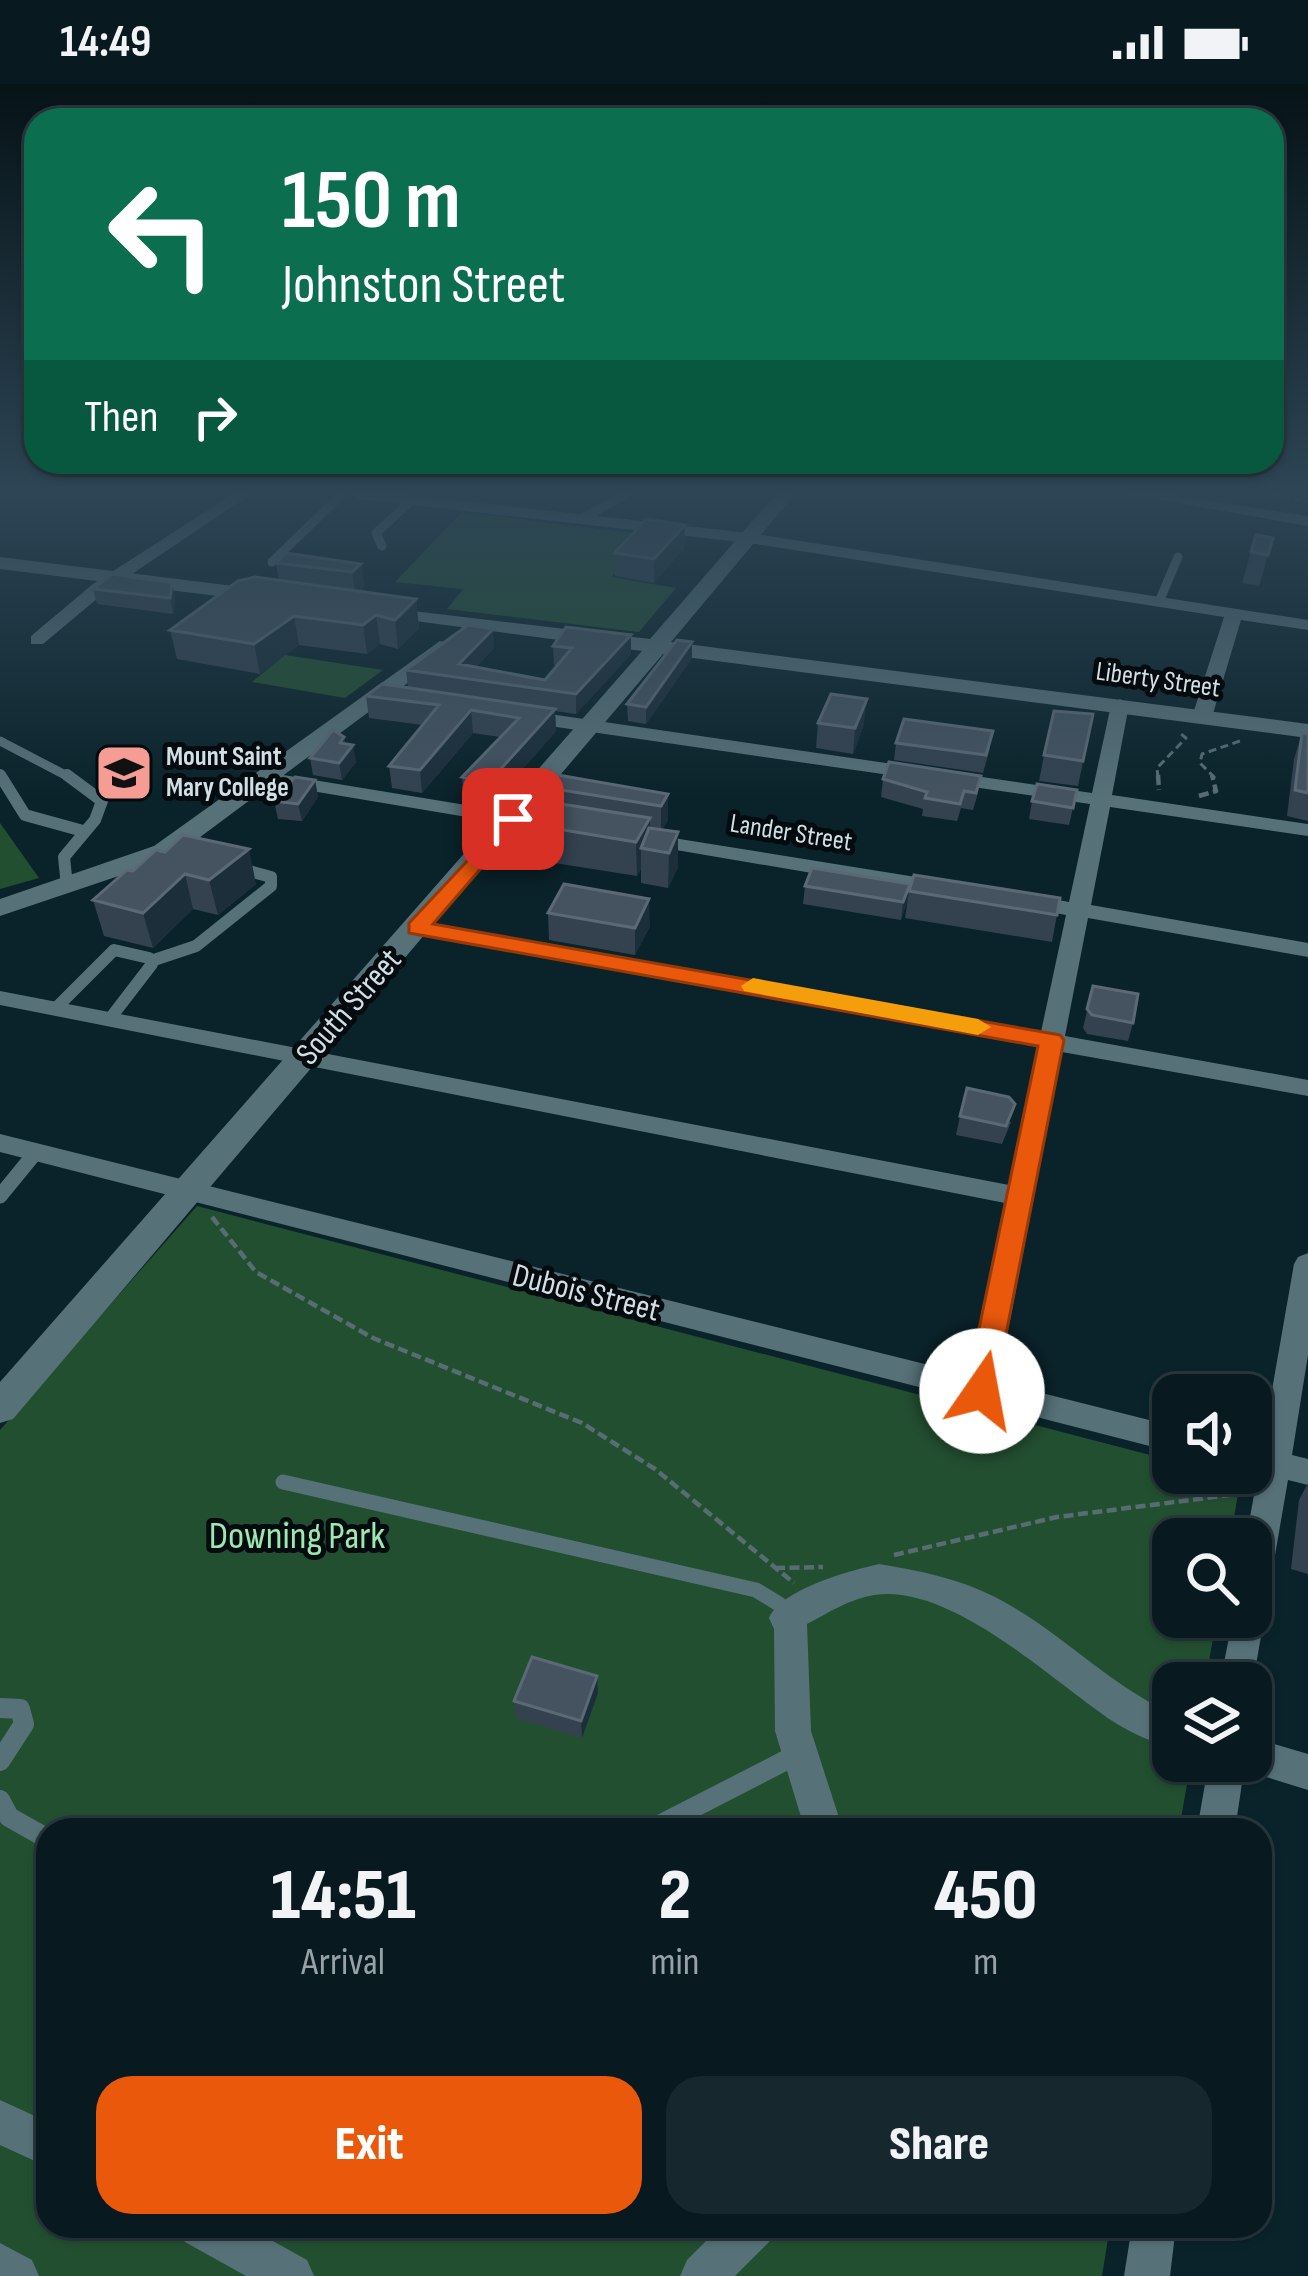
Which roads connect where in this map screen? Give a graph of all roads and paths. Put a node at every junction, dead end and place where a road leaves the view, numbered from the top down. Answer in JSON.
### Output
{"nodes":[{"id":1,"x":93,"y":596,"type":"edge"},
{"id":2,"x":267,"y":596,"type":"edge"},
{"id":3,"x":698,"y":596,"type":"edge"},
{"id":4,"x":1122,"y":596,"type":"edge"},
{"id":5,"x":1161,"y":596,"type":"edge"},
{"id":6,"x":296,"y":600,"type":"edge"},
{"id":7,"x":1159,"y":602,"type":"junction"},
{"id":8,"x":364,"y":608,"type":"edge"},
{"id":9,"x":1234,"y":613,"type":"junction"},
{"id":10,"x":476,"y":623,"type":"junction"},
{"id":11,"x":1308,"y":625,"type":"edge"},
{"id":12,"x":37,"y":640,"type":"dead end"},
{"id":13,"x":658,"y":643,"type":"junction"},
{"id":14,"x":376,"y":695,"type":"junction"},
{"id":15,"x":419,"y":701,"type":"edge"},
{"id":16,"x":1120,"y":704,"type":"junction"},
{"id":17,"x":505,"y":713,"type":"edge"},
{"id":18,"x":1202,"y":717,"type":"junction"},
{"id":19,"x":591,"y":726,"type":"junction"},
{"id":20,"x":1175,"y":729,"type":"dead end"},
{"id":21,"x":1242,"y":730,"type":"dead end"},
{"id":22,"x":1308,"y":731,"type":"edge"},
{"id":23,"x":0,"y":741,"type":"edge"},
{"id":24,"x":14,"y":747,"type":"junction"},
{"id":25,"x":0,"y":773,"type":"edge"},
{"id":26,"x":265,"y":778,"type":"junction"},
{"id":27,"x":1171,"y":795,"type":"dead end"},
{"id":28,"x":1196,"y":796,"type":"dead end"},
{"id":29,"x":1102,"y":800,"type":"junction"},
{"id":30,"x":513,"y":819,"type":"junction"},
{"id":31,"x":560,"y":826,"type":"edge"},
{"id":32,"x":1308,"y":830,"type":"edge"},
{"id":33,"x":82,"y":831,"type":"junction"},
{"id":34,"x":608,"y":834,"type":"edge"},
{"id":35,"x":231,"y":867,"type":"edge"},
{"id":36,"x":67,"y":886,"type":"junction"},
{"id":37,"x":961,"y":891,"type":"edge"},
{"id":38,"x":1009,"y":898,"type":"edge"},
{"id":39,"x":0,"y":908,"type":"edge"},
{"id":40,"x":1079,"y":910,"type":"junction"},
{"id":41,"x":418,"y":928,"type":"junction"},
{"id":42,"x":1308,"y":950,"type":"edge"},
{"id":43,"x":151,"y":961,"type":"junction"},
{"id":44,"x":0,"y":998,"type":"edge"},
{"id":45,"x":55,"y":1009,"type":"junction"},
{"id":46,"x":110,"y":1020,"type":"junction"},
{"id":47,"x":1051,"y":1040,"type":"junction"},
{"id":48,"x":304,"y":1058,"type":"junction"},
{"id":49,"x":1308,"y":1088,"type":"edge"},
{"id":50,"x":0,"y":1143,"type":"edge"},
{"id":51,"x":36,"y":1152,"type":"junction"},
{"id":52,"x":0,"y":1196,"type":"edge"},
{"id":53,"x":1023,"y":1196,"type":"junction"},
{"id":54,"x":199,"y":1202,"type":"junction"},
{"id":55,"x":1308,"y":1264,"type":"edge"},
{"id":56,"x":982,"y":1391,"type":"junction"},
{"id":57,"x":1,"y":1404,"type":"edge"},
{"id":58,"x":1152,"y":1434,"type":"edge"},
{"id":59,"x":1278,"y":1465,"type":"edge"},
{"id":60,"x":283,"y":1482,"type":"dead end"},
{"id":61,"x":1230,"y":1496,"type":"dead end"},
{"id":62,"x":1268,"y":1518,"type":"edge"},
{"id":63,"x":888,"y":1556,"type":"dead end"},
{"id":64,"x":829,"y":1566,"type":"dead end"},
{"id":65,"x":775,"y":1568,"type":"junction"},
{"id":66,"x":802,"y":1609,"type":"junction"},
{"id":67,"x":0,"y":1708,"type":"edge"},
{"id":68,"x":1152,"y":1722,"type":"edge"},
{"id":69,"x":794,"y":1756,"type":"junction"},
{"id":70,"x":0,"y":1761,"type":"edge"},
{"id":71,"x":1272,"y":1761,"type":"edge"},
{"id":72,"x":1308,"y":1772,"type":"edge"},
{"id":73,"x":1224,"y":1782,"type":"edge"},
{"id":74,"x":0,"y":1800,"type":"edge"},
{"id":75,"x":673,"y":1818,"type":"edge"},
{"id":76,"x":819,"y":1818,"type":"edge"},
{"id":77,"x":1218,"y":1818,"type":"edge"},
{"id":78,"x":36,"y":1832,"type":"edge"},
{"id":79,"x":0,"y":2122,"type":"edge"},
{"id":80,"x":36,"y":2139,"type":"edge"},
{"id":81,"x":223,"y":2238,"type":"edge"},
{"id":82,"x":741,"y":2238,"type":"edge"},
{"id":83,"x":1152,"y":2238,"type":"edge"},
{"id":84,"x":0,"y":2266,"type":"edge"},
{"id":85,"x":16,"y":2276,"type":"edge"},
{"id":86,"x":291,"y":2276,"type":"edge"},
{"id":87,"x":703,"y":2276,"type":"edge"},
{"id":88,"x":1147,"y":2276,"type":"edge"}],
"edges":[{"from":1,"to":12,"type":"street"},
{"from":2,"to":6,"type":"street"},
{"from":3,"to":13,"type":"street","name":"South Street"},
{"from":4,"to":7,"type":"street"},
{"from":5,"to":7,"type":"lane"},
{"from":7,"to":9,"type":"street"},
{"from":8,"to":10,"type":"street","name":"Liberty Street"},
{"from":9,"to":11,"type":"street"},
{"from":9,"to":18,"type":"street"},
{"from":10,"to":13,"type":"street","name":"Liberty Street"},
{"from":10,"to":14,"type":"street"},
{"from":13,"to":16,"type":"street","name":"Liberty Street"},
{"from":13,"to":19,"type":"street","name":"South Street"},
{"from":14,"to":15,"type":"street"},
{"from":14,"to":26,"type":"street"},
{"from":16,"to":18,"type":"street","name":"Liberty Street"},
{"from":16,"to":29,"type":"street"},
{"from":17,"to":19,"type":"street"},
{"from":18,"to":22,"type":"street","name":"Liberty Street"},
{"from":19,"to":29,"type":"street"},
{"from":19,"to":30,"type":"street","name":"South Street"},
{"from":20,"to":27,"type":"path"},
{"from":21,"to":28,"type":"path"},
{"from":23,"to":24,"type":"lane"},
{"from":24,"to":25,"type":"lane"},
{"from":24,"to":33,"type":"lane"},
{"from":25,"to":33,"type":"lane"},
{"from":26,"to":30,"type":"street"},
{"from":26,"to":36,"type":"street"},
{"from":29,"to":32,"type":"street"},
{"from":29,"to":40,"type":"street"},
{"from":30,"to":31,"type":"street"},
{"from":30,"to":41,"type":"street","name":"South Street"},
{"from":33,"to":36,"type":"lane"},
{"from":34,"to":37,"type":"street","name":"Lander Street"},
{"from":35,"to":43,"type":"lane"},
{"from":36,"to":39,"type":"street"},
{"from":38,"to":40,"type":"street"},
{"from":40,"to":42,"type":"street"},
{"from":40,"to":47,"type":"street"},
{"from":41,"to":47,"type":"street"},
{"from":41,"to":48,"type":"street","name":"South Street"},
{"from":43,"to":45,"type":"lane"},
{"from":43,"to":46,"type":"lane"},
{"from":44,"to":45,"type":"street"},
{"from":45,"to":46,"type":"street"},
{"from":46,"to":48,"type":"street"},
{"from":47,"to":49,"type":"street"},
{"from":47,"to":53,"type":"street"},
{"from":48,"to":53,"type":"street"},
{"from":48,"to":54,"type":"street","name":"South Street"},
{"from":50,"to":51,"type":"street","name":"Dubois Street"},
{"from":51,"to":52,"type":"lane"},
{"from":51,"to":54,"type":"street","name":"Dubois Street"},
{"from":53,"to":56,"type":"street"},
{"from":54,"to":56,"type":"street","name":"Dubois Street"},
{"from":54,"to":57,"type":"street","name":"South Street"},
{"from":54,"to":65,"type":"path"},
{"from":55,"to":59,"type":"street"},
{"from":56,"to":58,"type":"street","name":"Dubois Street"},
{"from":59,"to":62,"type":"street"},
{"from":60,"to":66,"type":"lane"},
{"from":61,"to":63,"type":"path"},
{"from":64,"to":65,"type":"path"},
{"from":65,"to":66,"type":"path"},
{"from":66,"to":68,"type":"street"},
{"from":66,"to":69,"type":"street"},
{"from":67,"to":70,"type":"lane"},
{"from":69,"to":75,"type":"lane"},
{"from":69,"to":76,"type":"street"},
{"from":71,"to":72,"type":"street"},
{"from":73,"to":77,"type":"street"},
{"from":74,"to":78,"type":"lane"},
{"from":79,"to":80,"type":"street"},
{"from":81,"to":86,"type":"street"},
{"from":82,"to":87,"type":"street"},
{"from":83,"to":88,"type":"street"},
{"from":84,"to":85,"type":"street"}]}
